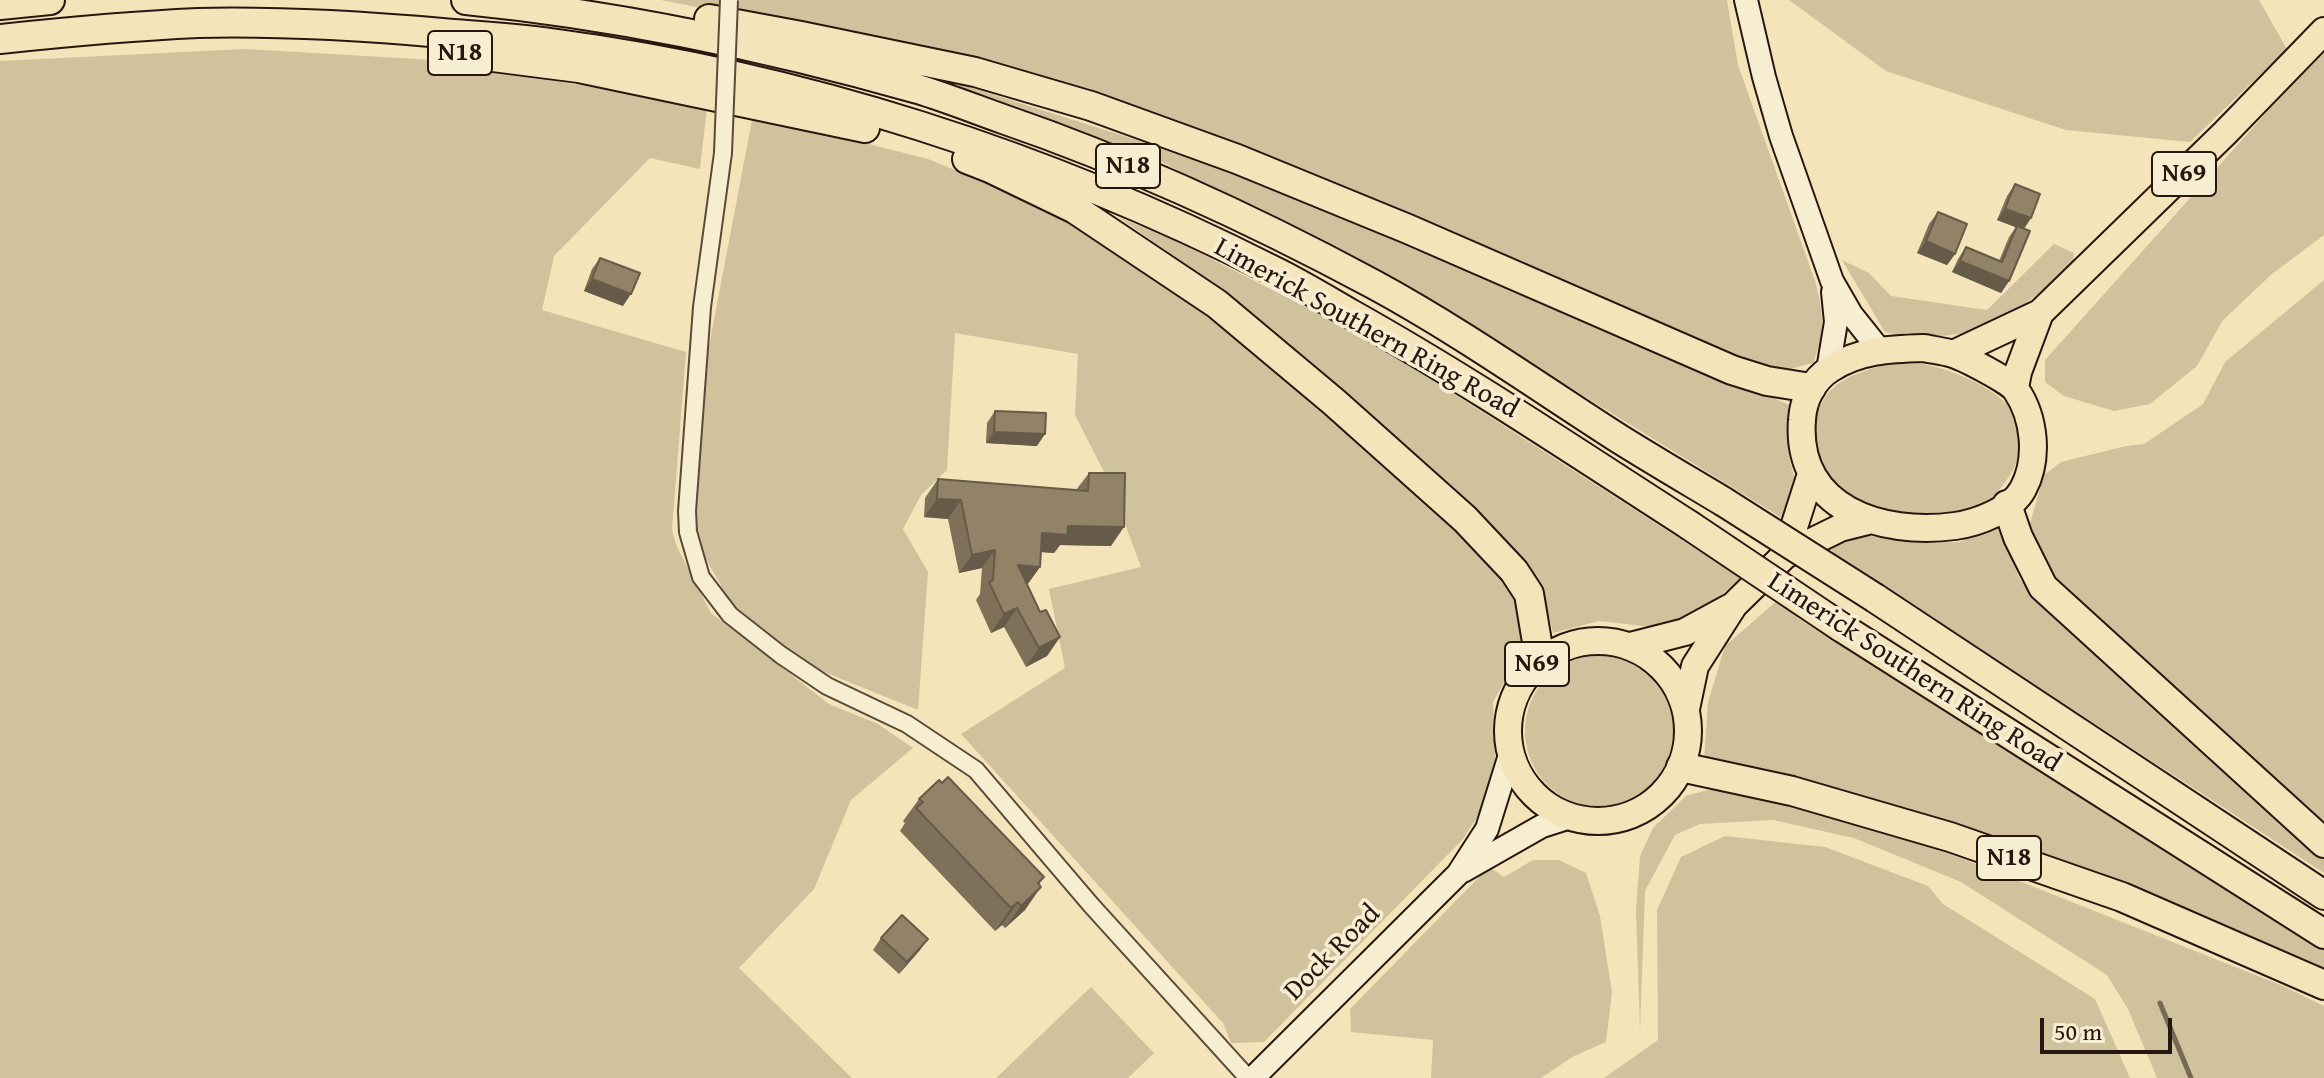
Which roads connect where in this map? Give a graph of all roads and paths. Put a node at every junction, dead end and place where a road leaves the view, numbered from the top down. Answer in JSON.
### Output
{"nodes":[{"id":1,"x":50,"y":0,"type":"edge"},
{"id":2,"x":466,"y":0,"type":"edge"},
{"id":3,"x":602,"y":0,"type":"edge"},
{"id":4,"x":729,"y":0,"type":"edge"},
{"id":5,"x":1746,"y":0,"type":"edge"},
{"id":6,"x":0,"y":5,"type":"edge"},
{"id":7,"x":2324,"y":31,"type":"edge"},
{"id":8,"x":0,"y":39,"type":"edge"},
{"id":9,"x":0,"y":48,"type":"edge"},
{"id":10,"x":666,"y":62,"type":"junction"},
{"id":11,"x":912,"y":139,"type":"junction"},
{"id":12,"x":1832,"y":281,"type":"junction"},
{"id":13,"x":2040,"y":313,"type":"junction"},
{"id":14,"x":1879,"y":349,"type":"junction"},
{"id":15,"x":1953,"y":354,"type":"junction"},
{"id":16,"x":1819,"y":379,"type":"junction"},
{"id":17,"x":2015,"y":388,"type":"junction"},
{"id":18,"x":1811,"y":474,"type":"junction"},
{"id":19,"x":2007,"y":505,"type":"junction"},
{"id":20,"x":1868,"y":521,"type":"junction"},
{"id":21,"x":1785,"y":555,"type":"junction"},
{"id":22,"x":1734,"y":605,"type":"junction"},
{"id":23,"x":1630,"y":646,"type":"junction"},
{"id":24,"x":1540,"y":660,"type":"junction"},
{"id":25,"x":1686,"y":709,"type":"junction"},
{"id":26,"x":1510,"y":755,"type":"junction"},
{"id":27,"x":1681,"y":767,"type":"junction"},
{"id":28,"x":1570,"y":817,"type":"junction"},
{"id":29,"x":2324,"y":843,"type":"edge"},
{"id":30,"x":1458,"y":874,"type":"junction"},
{"id":31,"x":2324,"y":895,"type":"edge"},
{"id":32,"x":2324,"y":934,"type":"edge"},
{"id":33,"x":2324,"y":985,"type":"edge"},
{"id":34,"x":1250,"y":1078,"type":"edge"}],
"edges":[{"from":1,"to":6,"type":"highway"},
{"from":2,"to":31,"type":"highway","name":"Limerick Southern Ring Road","number":"N18","bridge":true},
{"from":3,"to":16,"type":"highway","number":"N18"},
{"from":4,"to":34,"type":"street","bridge":true},
{"from":5,"to":12,"type":"main road"},
{"from":7,"to":13,"type":"main road","number":"N69"},
{"from":8,"to":10,"type":"highway","name":"Limerick Southern Ring Road","number":"N18"},
{"from":9,"to":11,"type":"highway","number":"N18"},
{"from":10,"to":11,"type":"highway","number":"N18"},
{"from":10,"to":32,"type":"highway","name":"Limerick Southern Ring Road","number":"N18","bridge":true},
{"from":11,"to":24,"type":"highway","number":"N18"},
{"from":12,"to":14,"type":"main road"},
{"from":12,"to":16,"type":"main road"},
{"from":13,"to":15,"type":"main road","number":"N69"},
{"from":13,"to":17,"type":"main road","number":"N69"},
{"from":14,"to":15,"type":"main road"},
{"from":14,"to":16,"type":"main road"},
{"from":15,"to":17,"type":"main road"},
{"from":16,"to":18,"type":"main road","number":"N69"},
{"from":17,"to":19,"type":"main road"},
{"from":18,"to":20,"type":"main road","number":"N69"},
{"from":18,"to":21,"type":"main road","number":"N69"},
{"from":19,"to":20,"type":"main road","number":"N69"},
{"from":19,"to":29,"type":"highway"},
{"from":20,"to":21,"type":"main road","number":"N69"},
{"from":21,"to":22,"type":"main road","number":"N69"},
{"from":22,"to":23,"type":"main road","number":"N69"},
{"from":22,"to":25,"type":"main road","number":"N69"},
{"from":23,"to":24,"type":"main road","number":"N69"},
{"from":23,"to":25,"type":"main road","number":"N69"},
{"from":24,"to":26,"type":"main road","number":"N69"},
{"from":25,"to":27,"type":"main road","number":"N69"},
{"from":26,"to":28,"type":"main road","number":"N69"},
{"from":26,"to":30,"type":"main road","name":"Dock Road"},
{"from":27,"to":28,"type":"main road","number":"N69"},
{"from":27,"to":33,"type":"highway","number":"N18"},
{"from":28,"to":30,"type":"main road","name":"Dock Road"},
{"from":30,"to":34,"type":"main road","name":"Dock Road"}]}
